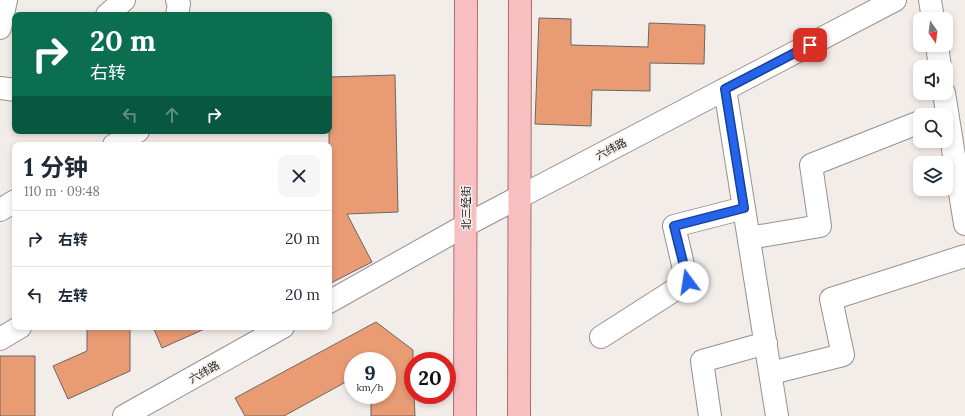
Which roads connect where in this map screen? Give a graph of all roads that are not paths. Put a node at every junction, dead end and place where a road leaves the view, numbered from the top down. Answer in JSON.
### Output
{"nodes":[{"id":1,"x":6,"y":0,"type":"edge"},
{"id":2,"x":124,"y":0,"type":"edge"},
{"id":3,"x":177,"y":0,"type":"edge"},
{"id":4,"x":466,"y":0,"type":"edge"},
{"id":5,"x":520,"y":0,"type":"edge"},
{"id":6,"x":895,"y":0,"type":"edge"},
{"id":7,"x":930,"y":0,"type":"edge"},
{"id":8,"x":110,"y":12,"type":"edge"},
{"id":9,"x":178,"y":12,"type":"edge"},
{"id":10,"x":932,"y":12,"type":"edge"},
{"id":11,"x":0,"y":28,"type":"edge"},
{"id":12,"x":0,"y":88,"type":"edge"},
{"id":13,"x":725,"y":89,"type":"junction"},
{"id":14,"x":12,"y":90,"type":"edge"},
{"id":15,"x":945,"y":100,"type":"edge"},
{"id":16,"x":913,"y":125,"type":"edge"},
{"id":17,"x":133,"y":134,"type":"edge"},
{"id":18,"x":119,"y":142,"type":"edge"},
{"id":19,"x":520,"y":196,"type":"junction"},
{"id":20,"x":12,"y":204,"type":"edge"},
{"id":21,"x":744,"y":208,"type":"junction"},
{"id":22,"x":0,"y":210,"type":"edge"},
{"id":23,"x":965,"y":224,"type":"edge"},
{"id":24,"x":466,"y":225,"type":"junction"},
{"id":25,"x":749,"y":238,"type":"junction"},
{"id":26,"x":965,"y":256,"type":"edge"},
{"id":27,"x":332,"y":300,"type":"edge"},
{"id":28,"x":15,"y":330,"type":"edge"},
{"id":29,"x":278,"y":330,"type":"edge"},
{"id":30,"x":601,"y":336,"type":"dead end"},
{"id":31,"x":0,"y":339,"type":"edge"},
{"id":32,"x":766,"y":343,"type":"junction"},
{"id":33,"x":770,"y":373,"type":"junction"},
{"id":34,"x":124,"y":416,"type":"edge"},
{"id":35,"x":465,"y":416,"type":"edge"},
{"id":36,"x":519,"y":416,"type":"edge"},
{"id":37,"x":710,"y":416,"type":"edge"},
{"id":38,"x":777,"y":416,"type":"edge"}],
"edges":[{"from":1,"to":11,"type":"street"},
{"from":2,"to":8,"type":"street"},
{"from":3,"to":9,"type":"street"},
{"from":4,"to":24,"type":"main road","name":"北三经街"},
{"from":5,"to":19,"type":"main road"},
{"from":6,"to":13,"type":"street","name":"六纬路"},
{"from":7,"to":10,"type":"street"},
{"from":12,"to":14,"type":"street"},
{"from":13,"to":19,"type":"street","name":"六纬路"},
{"from":13,"to":21,"type":"street"},
{"from":15,"to":23,"type":"street"},
{"from":16,"to":25,"type":"street"},
{"from":17,"to":18,"type":"street"},
{"from":19,"to":24,"type":"street","name":"六纬路"},
{"from":19,"to":36,"type":"main road"},
{"from":20,"to":22,"type":"street"},
{"from":21,"to":25,"type":"street"},
{"from":21,"to":30,"type":"street"},
{"from":24,"to":27,"type":"street","name":"六纬路"},
{"from":24,"to":35,"type":"main road","name":"北三经街"},
{"from":25,"to":32,"type":"street"},
{"from":26,"to":33,"type":"street"},
{"from":28,"to":31,"type":"street"},
{"from":29,"to":34,"type":"street","name":"六纬路"},
{"from":32,"to":33,"type":"street"},
{"from":32,"to":37,"type":"street"},
{"from":33,"to":38,"type":"street"}]}
